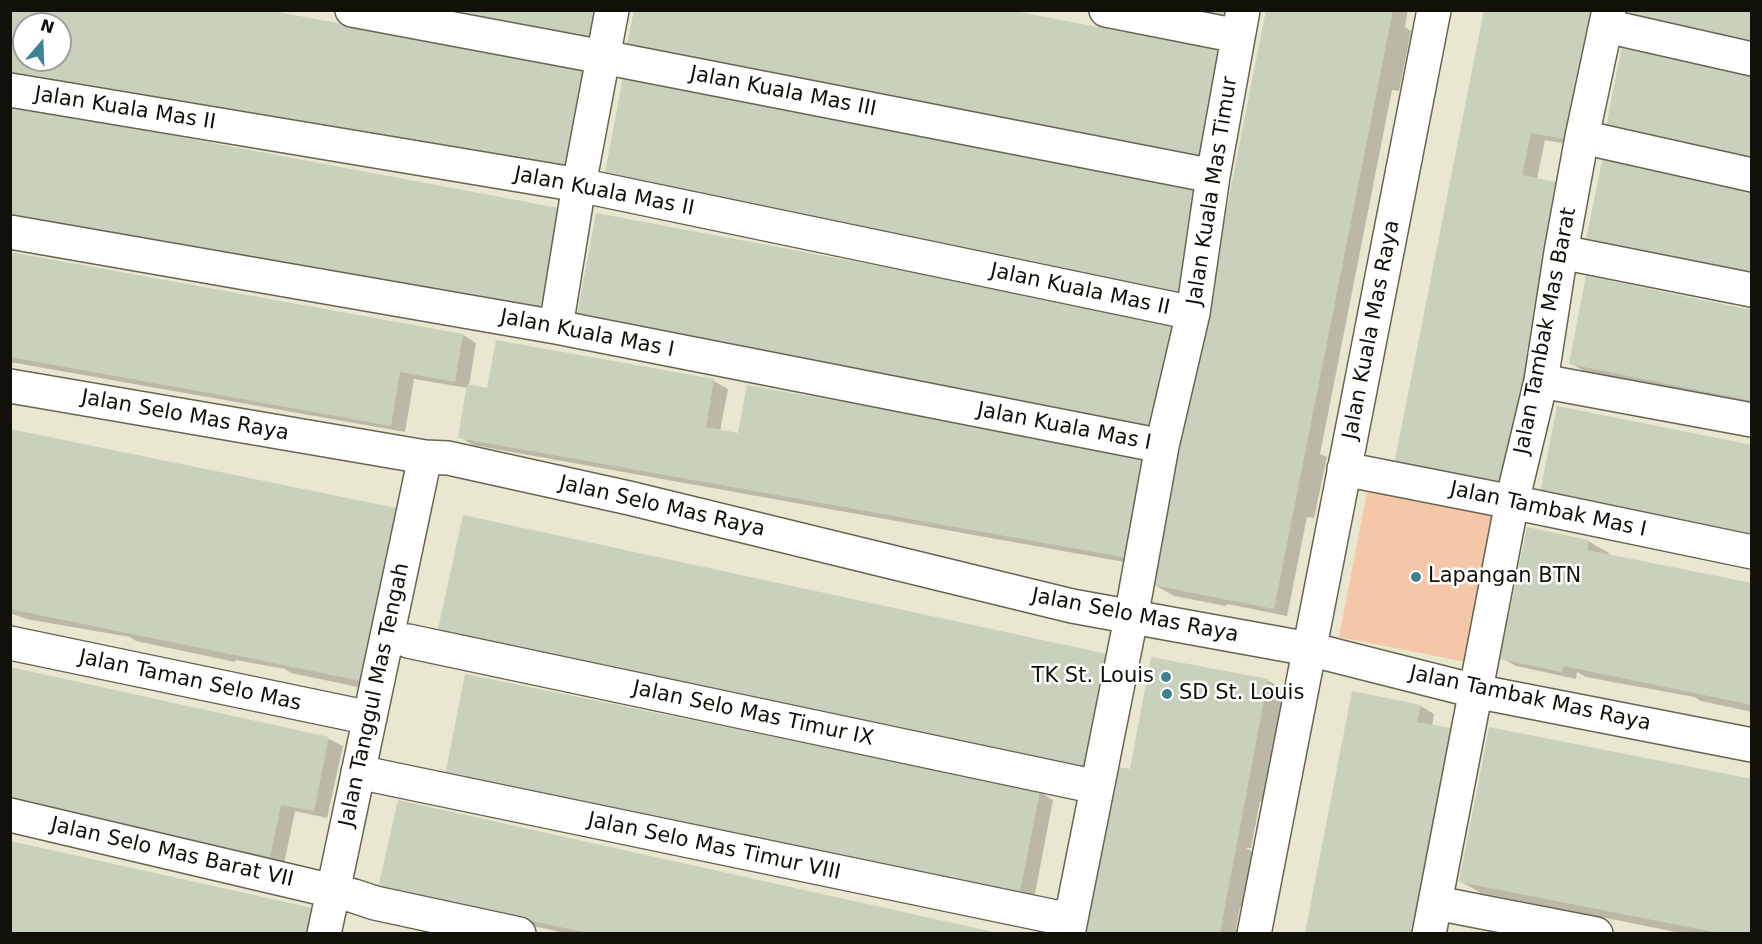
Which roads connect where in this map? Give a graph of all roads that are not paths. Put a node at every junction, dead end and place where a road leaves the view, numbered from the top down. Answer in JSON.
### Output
{"nodes":[{"id":1,"x":352,"y":10,"type":"edge"},
{"id":2,"x":612,"y":10,"type":"edge"},
{"id":3,"x":1106,"y":10,"type":"edge"},
{"id":4,"x":1434,"y":10,"type":"edge"},
{"id":5,"x":1607,"y":18,"type":"edge"},
{"id":6,"x":1241,"y":23,"type":"edge"},
{"id":7,"x":603,"y":57,"type":"junction"},
{"id":8,"x":1752,"y":59,"type":"edge"},
{"id":9,"x":10,"y":90,"type":"edge"},
{"id":10,"x":1582,"y":137,"type":"junction"},
{"id":11,"x":1752,"y":175,"type":"edge"},
{"id":12,"x":1213,"y":176,"type":"junction"},
{"id":13,"x":579,"y":185,"type":"junction"},
{"id":14,"x":10,"y":232,"type":"edge"},
{"id":15,"x":1561,"y":252,"type":"junction"},
{"id":16,"x":1752,"y":290,"type":"edge"},
{"id":17,"x":1193,"y":313,"type":"junction"},
{"id":18,"x":556,"y":327,"type":"junction"},
{"id":19,"x":1541,"y":381,"type":"junction"},
{"id":20,"x":10,"y":386,"type":"edge"},
{"id":21,"x":1752,"y":420,"type":"edge"},
{"id":22,"x":1162,"y":446,"type":"junction"},
{"id":23,"x":436,"y":458,"type":"junction"},
{"id":24,"x":1344,"y":469,"type":"junction"},
{"id":25,"x":1512,"y":502,"type":"junction"},
{"id":26,"x":1752,"y":552,"type":"edge"},
{"id":27,"x":1131,"y":618,"type":"junction"},
{"id":28,"x":408,"y":641,"type":"junction"},
{"id":29,"x":10,"y":643,"type":"edge"},
{"id":30,"x":1309,"y":649,"type":"junction"},
{"id":31,"x":1475,"y":691,"type":"junction"},
{"id":32,"x":370,"y":718,"type":"junction"},
{"id":33,"x":1752,"y":745,"type":"edge"},
{"id":34,"x":369,"y":775,"type":"junction"},
{"id":35,"x":1097,"y":788,"type":"junction"},
{"id":36,"x":10,"y":815,"type":"edge"},
{"id":37,"x":344,"y":894,"type":"junction"},
{"id":38,"x":1433,"y":918,"type":"edge"},
{"id":39,"x":1069,"y":927,"type":"edge"},
{"id":40,"x":324,"y":933,"type":"edge"},
{"id":41,"x":346,"y":933,"type":"edge"},
{"id":42,"x":519,"y":933,"type":"edge"},
{"id":43,"x":1254,"y":933,"type":"edge"},
{"id":44,"x":1596,"y":933,"type":"edge"}],
"edges":[{"from":1,"to":7,"type":"street","name":"Jalan Kuala Mas III"},
{"from":2,"to":7,"type":"street"},
{"from":3,"to":6,"type":"street"},
{"from":4,"to":24,"type":"street","name":"Jalan Kuala Mas Raya"},
{"from":5,"to":8,"type":"street"},
{"from":5,"to":10,"type":"street","name":"Jalan Tambak Mas Barat"},
{"from":6,"to":12,"type":"street","name":"Jalan Kuala Mas Timur"},
{"from":7,"to":12,"type":"street","name":"Jalan Kuala Mas III"},
{"from":7,"to":13,"type":"street"},
{"from":9,"to":13,"type":"street","name":"Jalan Kuala Mas II"},
{"from":10,"to":11,"type":"street"},
{"from":10,"to":15,"type":"street","name":"Jalan Tambak Mas Barat"},
{"from":12,"to":17,"type":"street","name":"Jalan Kuala Mas Timur"},
{"from":13,"to":17,"type":"street","name":"Jalan Kuala Mas II"},
{"from":13,"to":18,"type":"street"},
{"from":14,"to":18,"type":"street","name":"Jalan Kuala Mas I"},
{"from":15,"to":16,"type":"street"},
{"from":15,"to":19,"type":"street","name":"Jalan Tambak Mas Barat"},
{"from":17,"to":22,"type":"street","name":"Jalan Kuala Mas Timur"},
{"from":18,"to":22,"type":"street","name":"Jalan Kuala Mas I"},
{"from":19,"to":21,"type":"street"},
{"from":19,"to":25,"type":"street","name":"Jalan Tambak Mas Barat"},
{"from":20,"to":23,"type":"street","name":"Jalan Selo Mas Raya"},
{"from":22,"to":27,"type":"street","name":"Jalan Kuala Mas Timur"},
{"from":23,"to":27,"type":"street","name":"Jalan Selo Mas Raya"},
{"from":23,"to":28,"type":"street","name":"Jalan Tanggul Mas Tengah"},
{"from":23,"to":32,"type":"street","name":"Jalan Tanggul Mas Tengah"},
{"from":24,"to":25,"type":"street","name":"Jalan Tambak Mas I"},
{"from":24,"to":30,"type":"street","name":"Jalan Kuala Mas Raya"},
{"from":25,"to":26,"type":"street","name":"Jalan Tambak Mas I"},
{"from":25,"to":31,"type":"street","name":"Jalan Tambak Mas Barat"},
{"from":27,"to":30,"type":"street","name":"Jalan Selo Mas Raya"},
{"from":27,"to":35,"type":"street","name":"Jalan Kuala Mas Timur"},
{"from":28,"to":34,"type":"street","name":"Jalan Tanggul Mas Tengah"},
{"from":28,"to":35,"type":"street","name":"Jalan Selo Mas Timur IX"},
{"from":29,"to":32,"type":"street","name":"Jalan Taman Selo Mas"},
{"from":30,"to":31,"type":"street","name":"Jalan Tambak Mas Raya"},
{"from":30,"to":43,"type":"street","name":"Jalan Kuala Mas Raya"},
{"from":31,"to":33,"type":"street","name":"Jalan Tambak Mas Raya"},
{"from":31,"to":38,"type":"street","name":"Jalan Tambak Mas Barat"},
{"from":32,"to":34,"type":"street","name":"Jalan Tanggul Mas Tengah"},
{"from":34,"to":37,"type":"street","name":"Jalan Tanggul Mas Tengah"},
{"from":34,"to":39,"type":"street","name":"Jalan Selo Mas Timur VIII"},
{"from":35,"to":39,"type":"street","name":"Jalan Kuala Mas Timur"},
{"from":36,"to":37,"type":"street","name":"Jalan Selo Mas Barat VII"},
{"from":37,"to":40,"type":"street","name":"Jalan Tanggul Mas Tengah"},
{"from":37,"to":41,"type":"street","name":"Jalan Tanggul Mas Tengah"},
{"from":37,"to":42,"type":"street","name":"Jalan Selo Mas Barat VII"},
{"from":38,"to":44,"type":"street"}]}
